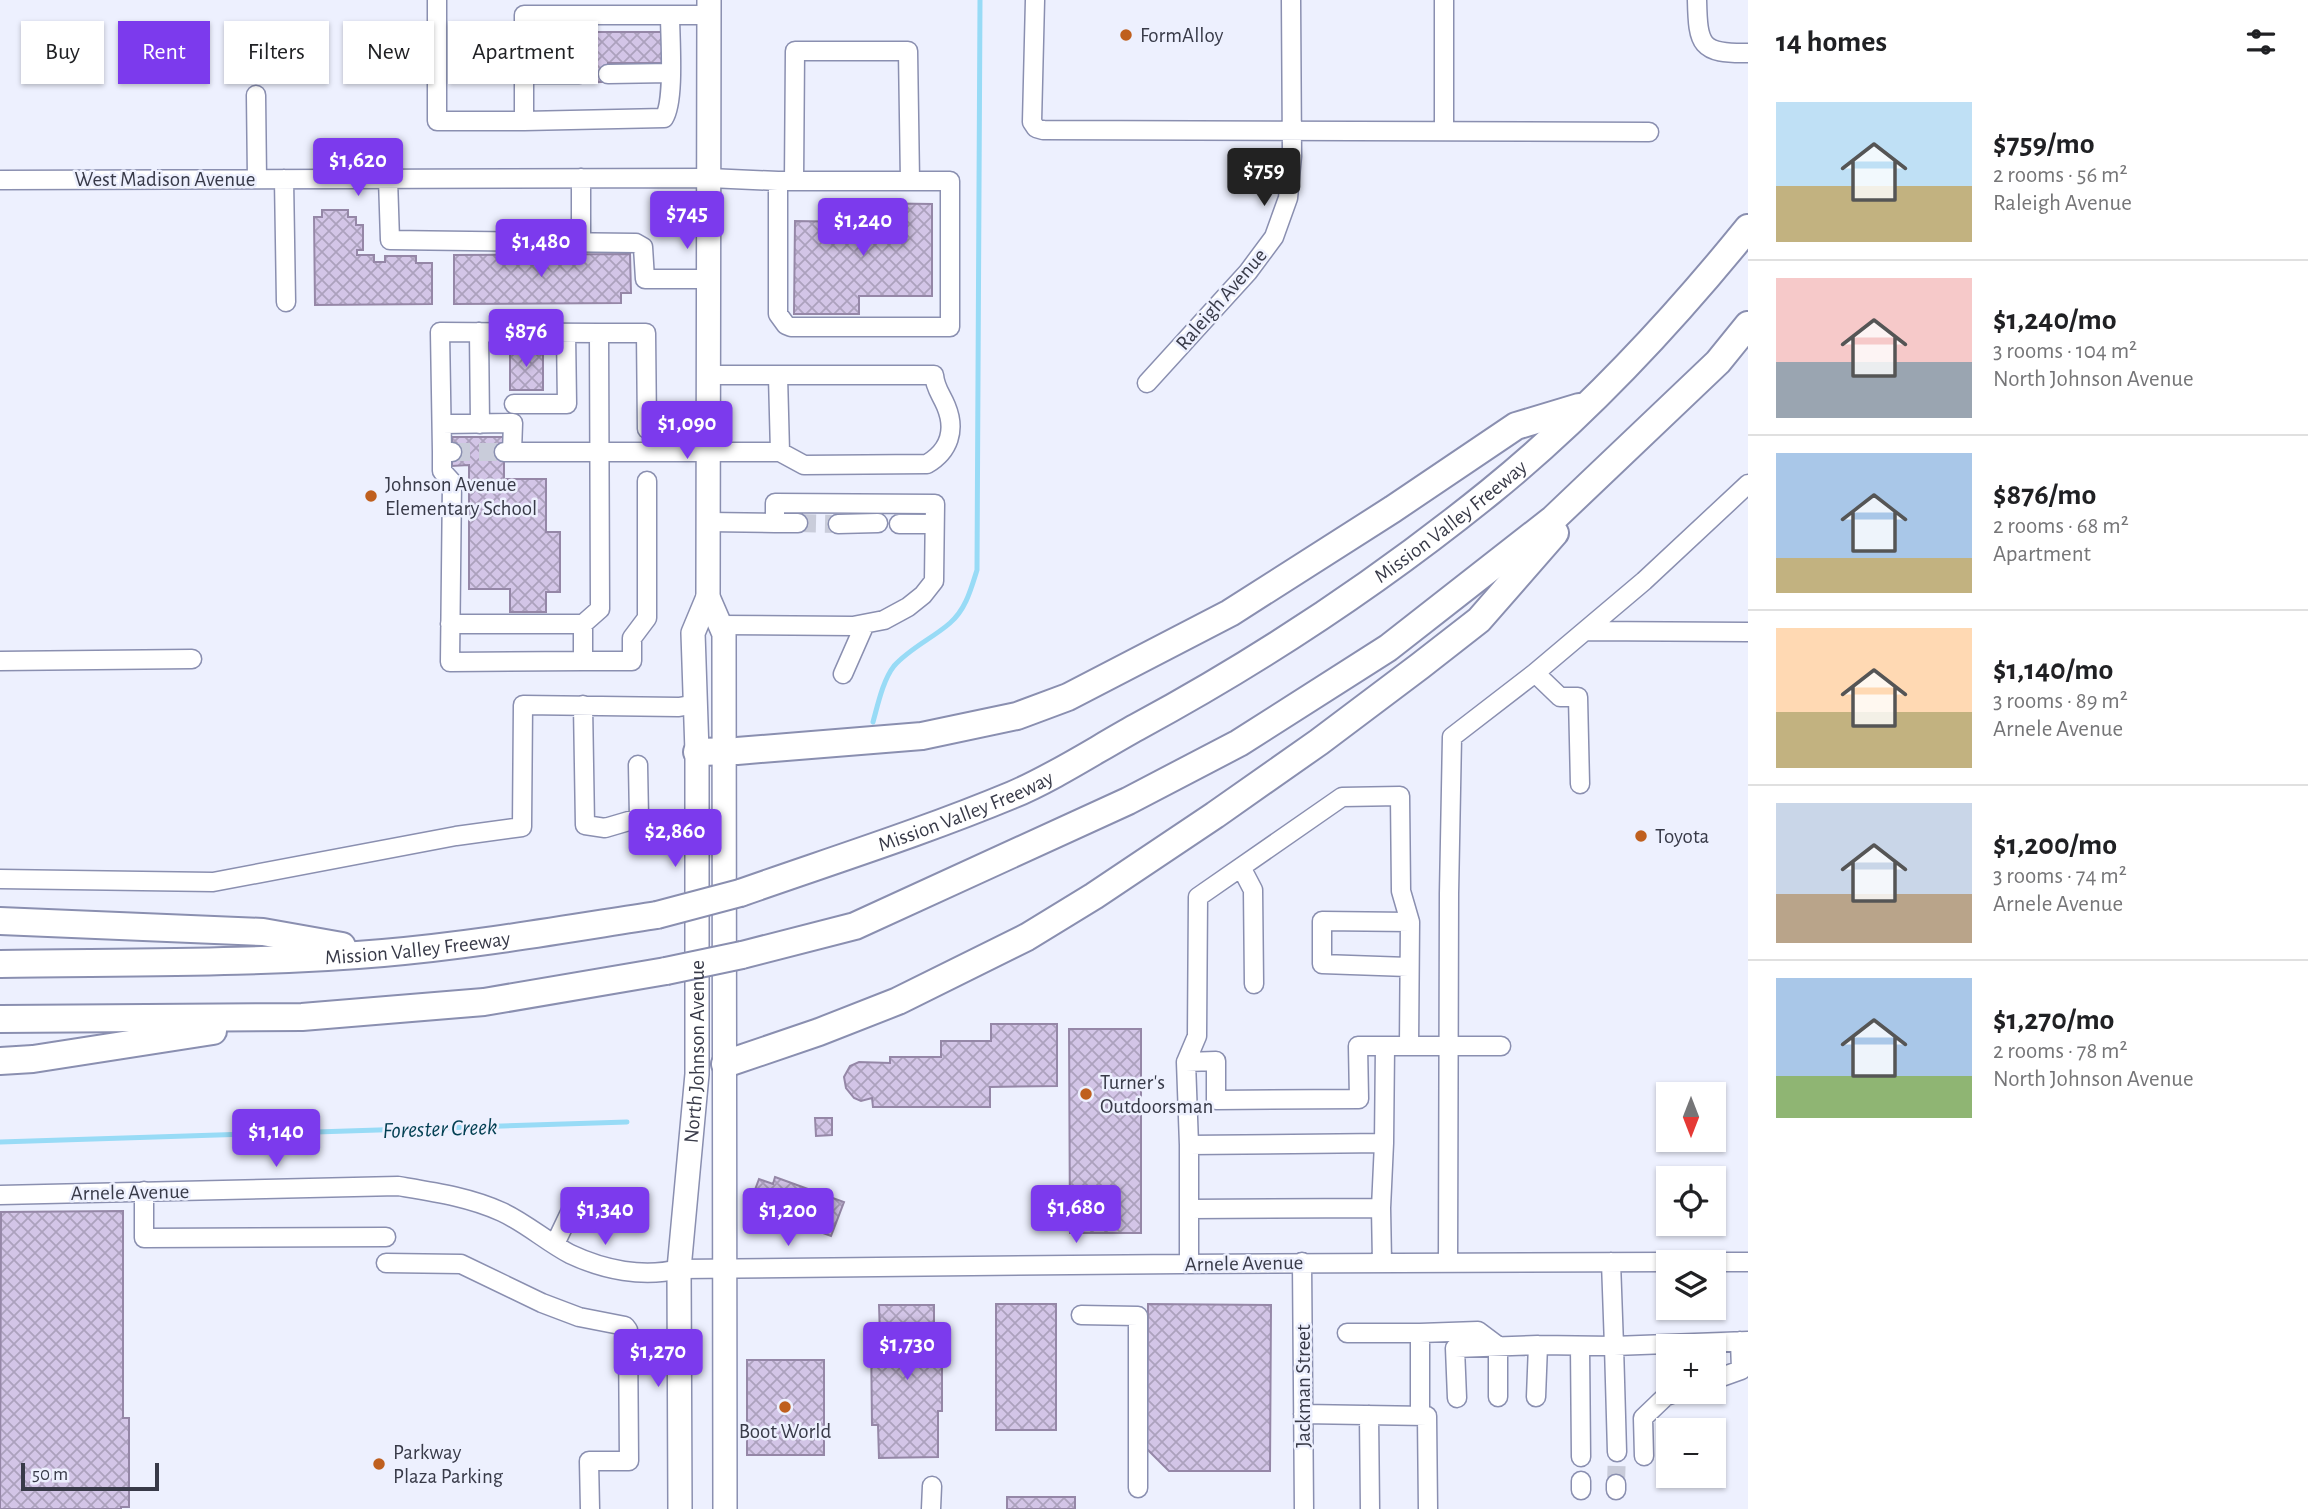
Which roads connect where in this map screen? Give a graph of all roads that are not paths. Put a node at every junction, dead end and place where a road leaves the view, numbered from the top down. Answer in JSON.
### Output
{"nodes":[{"id":1,"x":437,"y":0,"type":"edge"},
{"id":2,"x":1035,"y":0,"type":"edge"},
{"id":3,"x":1291,"y":0,"type":"edge"},
{"id":4,"x":1444,"y":0,"type":"edge"},
{"id":5,"x":1698,"y":0,"type":"edge"},
{"id":6,"x":524,"y":7,"type":"edge"},
{"id":7,"x":709,"y":7,"type":"edge"},
{"id":8,"x":670,"y":15,"type":"junction"},
{"id":9,"x":1748,"y":53,"type":"edge"},
{"id":10,"x":671,"y":73,"type":"junction"},
{"id":11,"x":608,"y":74,"type":"tunnel mouth"},
{"id":12,"x":524,"y":84,"type":"edge"},
{"id":13,"x":256,"y":96,"type":"dead end"},
{"id":14,"x":524,"y":121,"type":"junction"},
{"id":15,"x":1292,"y":129,"type":"junction"},
{"id":16,"x":1444,"y":130,"type":"junction"},
{"id":17,"x":1649,"y":132,"type":"dead end"},
{"id":18,"x":581,"y":178,"type":"junction"},
{"id":19,"x":709,"y":178,"type":"junction"},
{"id":20,"x":257,"y":179,"type":"junction"},
{"id":21,"x":284,"y":179,"type":"junction"},
{"id":22,"x":388,"y":179,"type":"junction"},
{"id":23,"x":0,"y":180,"type":"edge"},
{"id":24,"x":786,"y":181,"type":"junction"},
{"id":25,"x":910,"y":181,"type":"junction"},
{"id":26,"x":1748,"y":228,"type":"edge"},
{"id":27,"x":581,"y":241,"type":"junction"},
{"id":28,"x":709,"y":279,"type":"junction"},
{"id":29,"x":286,"y":302,"type":"dead end"},
{"id":30,"x":1748,"y":325,"type":"edge"},
{"id":31,"x":479,"y":332,"type":"junction"},
{"id":32,"x":566,"y":333,"type":"junction"},
{"id":33,"x":599,"y":333,"type":"junction"},
{"id":34,"x":709,"y":375,"type":"junction"},
{"id":35,"x":778,"y":376,"type":"junction"},
{"id":36,"x":1147,"y":383,"type":"dead end"},
{"id":37,"x":514,"y":404,"type":"dead end"},
{"id":38,"x":1587,"y":405,"type":"junction"},
{"id":39,"x":442,"y":424,"type":"junction"},
{"id":40,"x":480,"y":424,"type":"junction"},
{"id":41,"x":647,"y":429,"type":"dead end"},
{"id":42,"x":1634,"y":442,"type":"junction"},
{"id":43,"x":709,"y":451,"type":"junction"},
{"id":44,"x":600,"y":452,"type":"junction"},
{"id":45,"x":780,"y":452,"type":"junction"},
{"id":46,"x":647,"y":481,"type":"dead end"},
{"id":47,"x":1748,"y":484,"type":"edge"},
{"id":48,"x":708,"y":522,"type":"junction"},
{"id":49,"x":775,"y":523,"type":"junction"},
{"id":50,"x":798,"y":523,"type":"tunnel mouth"},
{"id":51,"x":878,"y":523,"type":"dead end"},
{"id":52,"x":838,"y":524,"type":"tunnel mouth"},
{"id":53,"x":899,"y":524,"type":"dead end"},
{"id":54,"x":934,"y":524,"type":"junction"},
{"id":55,"x":708,"y":597,"type":"junction"},
{"id":56,"x":450,"y":624,"type":"junction"},
{"id":57,"x":583,"y":624,"type":"junction"},
{"id":58,"x":865,"y":624,"type":"junction"},
{"id":59,"x":719,"y":625,"type":"junction"},
{"id":60,"x":1586,"y":631,"type":"junction"},
{"id":61,"x":1748,"y":632,"type":"edge"},
{"id":62,"x":192,"y":659,"type":"dead end"},
{"id":63,"x":583,"y":661,"type":"junction"},
{"id":64,"x":0,"y":662,"type":"edge"},
{"id":65,"x":1535,"y":673,"type":"junction"},
{"id":66,"x":843,"y":674,"type":"dead end"},
{"id":67,"x":696,"y":704,"type":"junction"},
{"id":68,"x":583,"y":705,"type":"junction"},
{"id":69,"x":724,"y":751,"type":"junction"},
{"id":70,"x":697,"y":752,"type":"junction"},
{"id":71,"x":638,"y":765,"type":"dead end"},
{"id":72,"x":1580,"y":784,"type":"dead end"},
{"id":73,"x":1241,"y":867,"type":"junction"},
{"id":74,"x":0,"y":880,"type":"edge"},
{"id":75,"x":0,"y":921,"type":"edge"},
{"id":76,"x":1410,"y":922,"type":"junction"},
{"id":77,"x":385,"y":953,"type":"junction"},
{"id":78,"x":0,"y":964,"type":"edge"},
{"id":79,"x":1408,"y":967,"type":"junction"},
{"id":80,"x":1254,"y":984,"type":"dead end"},
{"id":81,"x":302,"y":1017,"type":"junction"},
{"id":82,"x":0,"y":1019,"type":"edge"},
{"id":83,"x":1448,"y":1045,"type":"junction"},
{"id":84,"x":1409,"y":1046,"type":"junction"},
{"id":85,"x":1501,"y":1046,"type":"dead end"},
{"id":86,"x":1385,"y":1047,"type":"junction"},
{"id":87,"x":0,"y":1061,"type":"edge"},
{"id":88,"x":1186,"y":1062,"type":"junction"},
{"id":89,"x":724,"y":1064,"type":"junction"},
{"id":90,"x":1384,"y":1143,"type":"junction"},
{"id":91,"x":1189,"y":1145,"type":"junction"},
{"id":92,"x":144,"y":1191,"type":"junction"},
{"id":93,"x":0,"y":1195,"type":"edge"},
{"id":94,"x":575,"y":1202,"type":"dead end"},
{"id":95,"x":1381,"y":1208,"type":"junction"},
{"id":96,"x":1189,"y":1209,"type":"junction"},
{"id":97,"x":386,"y":1237,"type":"dead end"},
{"id":98,"x":555,"y":1244,"type":"junction"},
{"id":99,"x":1302,"y":1262,"type":"junction"},
{"id":100,"x":1382,"y":1262,"type":"junction"},
{"id":101,"x":1448,"y":1262,"type":"junction"},
{"id":102,"x":1611,"y":1262,"type":"junction"},
{"id":103,"x":1656,"y":1262,"type":"edge"},
{"id":104,"x":1726,"y":1262,"type":"edge"},
{"id":105,"x":1748,"y":1262,"type":"edge"},
{"id":106,"x":386,"y":1263,"type":"dead end"},
{"id":107,"x":1189,"y":1263,"type":"junction"},
{"id":108,"x":679,"y":1269,"type":"junction"},
{"id":109,"x":724,"y":1269,"type":"junction"},
{"id":110,"x":1081,"y":1315,"type":"dead end"},
{"id":111,"x":1347,"y":1334,"type":"dead end"},
{"id":112,"x":1420,"y":1334,"type":"junction"},
{"id":113,"x":1744,"y":1341,"type":"edge"},
{"id":114,"x":1538,"y":1345,"type":"junction"},
{"id":115,"x":1498,"y":1346,"type":"junction"},
{"id":116,"x":1580,"y":1346,"type":"junction"},
{"id":117,"x":1614,"y":1346,"type":"junction"},
{"id":118,"x":1726,"y":1375,"type":"edge"},
{"id":119,"x":1497,"y":1397,"type":"dead end"},
{"id":120,"x":1536,"y":1397,"type":"dead end"},
{"id":121,"x":1457,"y":1398,"type":"dead end"},
{"id":122,"x":1658,"y":1404,"type":"edge"},
{"id":123,"x":1303,"y":1414,"type":"junction"},
{"id":124,"x":1369,"y":1415,"type":"junction"},
{"id":125,"x":1420,"y":1416,"type":"junction"},
{"id":126,"x":1617,"y":1452,"type":"tunnel mouth"},
{"id":127,"x":1644,"y":1456,"type":"dead end"},
{"id":128,"x":1581,"y":1457,"type":"dead end"},
{"id":129,"x":932,"y":1486,"type":"dead end"},
{"id":130,"x":1138,"y":1488,"type":"dead end"},
{"id":131,"x":590,"y":1509,"type":"edge"},
{"id":132,"x":680,"y":1509,"type":"edge"},
{"id":133,"x":724,"y":1509,"type":"edge"},
{"id":134,"x":931,"y":1509,"type":"edge"},
{"id":135,"x":1304,"y":1509,"type":"edge"},
{"id":136,"x":1370,"y":1509,"type":"edge"},
{"id":137,"x":1428,"y":1509,"type":"edge"}],
"edges":[{"from":1,"to":14,"type":"street"},
{"from":2,"to":15,"type":"street"},
{"from":3,"to":15,"type":"street","name":"Raleigh Avenue"},
{"from":4,"to":16,"type":"street"},
{"from":5,"to":9,"type":"street"},
{"from":6,"to":8,"type":"street"},
{"from":7,"to":8,"type":"street"},
{"from":7,"to":19,"type":"main road","name":"North Johnson Avenue"},
{"from":8,"to":10,"type":"street"},
{"from":10,"to":11,"type":"street"},
{"from":10,"to":14,"type":"street"},
{"from":12,"to":14,"type":"street"},
{"from":13,"to":20,"type":"street"},
{"from":15,"to":16,"type":"street"},
{"from":15,"to":36,"type":"street","name":"Raleigh Avenue"},
{"from":16,"to":17,"type":"street"},
{"from":18,"to":19,"type":"street","name":"West Madison Avenue"},
{"from":18,"to":22,"type":"street","name":"West Madison Avenue"},
{"from":18,"to":27,"type":"street"},
{"from":19,"to":24,"type":"street","name":"West Madison Avenue"},
{"from":19,"to":28,"type":"main road","name":"North Johnson Avenue"},
{"from":20,"to":21,"type":"street","name":"West Madison Avenue"},
{"from":20,"to":23,"type":"street","name":"West Madison Avenue"},
{"from":21,"to":22,"type":"street","name":"West Madison Avenue"},
{"from":21,"to":29,"type":"street"},
{"from":22,"to":27,"type":"street"},
{"from":24,"to":25,"type":"street","name":"West Madison Avenue"},
{"from":24,"to":25,"type":"street"},
{"from":24,"to":25,"type":"street","name":"West Madison Avenue"},
{"from":26,"to":38,"type":"highway","name":"Mission Valley Freeway"},
{"from":27,"to":28,"type":"street"},
{"from":28,"to":34,"type":"main road","name":"North Johnson Avenue"},
{"from":30,"to":42,"type":"highway"},
{"from":31,"to":32,"type":"street"},
{"from":31,"to":39,"type":"street"},
{"from":31,"to":40,"type":"street"},
{"from":32,"to":33,"type":"street"},
{"from":32,"to":37,"type":"street"},
{"from":33,"to":41,"type":"street"},
{"from":33,"to":44,"type":"street"},
{"from":34,"to":35,"type":"street"},
{"from":34,"to":43,"type":"main road","name":"North Johnson Avenue"},
{"from":35,"to":45,"type":"street"},
{"from":35,"to":45,"type":"street"},
{"from":38,"to":69,"type":"highway"},
{"from":38,"to":77,"type":"highway","name":"Mission Valley Freeway","bridge":true},
{"from":39,"to":40,"type":"street"},
{"from":39,"to":56,"type":"street"},
{"from":40,"to":44,"type":"street"},
{"from":42,"to":81,"type":"highway","bridge":true},
{"from":42,"to":89,"type":"highway"},
{"from":43,"to":44,"type":"street"},
{"from":43,"to":45,"type":"street"},
{"from":43,"to":48,"type":"main road","name":"North Johnson Avenue"},
{"from":44,"to":57,"type":"street"},
{"from":46,"to":63,"type":"street"},
{"from":47,"to":60,"type":"street"},
{"from":48,"to":49,"type":"street"},
{"from":48,"to":55,"type":"main road","name":"North Johnson Avenue"},
{"from":49,"to":50,"type":"street"},
{"from":49,"to":54,"type":"street"},
{"from":51,"to":52,"type":"street"},
{"from":53,"to":54,"type":"street"},
{"from":54,"to":58,"type":"street"},
{"from":55,"to":59,"type":"main road","name":"North Johnson Avenue"},
{"from":55,"to":67,"type":"main road","name":"North Johnson Avenue"},
{"from":56,"to":57,"type":"street"},
{"from":56,"to":63,"type":"street"},
{"from":57,"to":63,"type":"street"},
{"from":58,"to":59,"type":"street"},
{"from":58,"to":66,"type":"street"},
{"from":59,"to":69,"type":"main road","name":"North Johnson Avenue"},
{"from":60,"to":61,"type":"street"},
{"from":60,"to":65,"type":"street"},
{"from":62,"to":64,"type":"street"},
{"from":65,"to":72,"type":"street"},
{"from":65,"to":83,"type":"street"},
{"from":67,"to":68,"type":"street"},
{"from":67,"to":70,"type":"main road","name":"North Johnson Avenue"},
{"from":68,"to":71,"type":"street"},
{"from":68,"to":74,"type":"street"},
{"from":69,"to":70,"type":"highway"},
{"from":69,"to":89,"type":"main road","name":"North Johnson Avenue"},
{"from":70,"to":108,"type":"main road","name":"North Johnson Avenue"},
{"from":73,"to":76,"type":"street"},
{"from":73,"to":80,"type":"street"},
{"from":73,"to":88,"type":"street"},
{"from":75,"to":77,"type":"highway"},
{"from":76,"to":79,"type":"street"},
{"from":76,"to":79,"type":"street"},
{"from":77,"to":78,"type":"highway","name":"Mission Valley Freeway"},
{"from":79,"to":84,"type":"street"},
{"from":81,"to":82,"type":"highway"},
{"from":81,"to":87,"type":"highway"},
{"from":83,"to":84,"type":"street"},
{"from":83,"to":85,"type":"street"},
{"from":83,"to":101,"type":"street"},
{"from":84,"to":86,"type":"street"},
{"from":86,"to":88,"type":"street"},
{"from":86,"to":90,"type":"street"},
{"from":88,"to":91,"type":"street"},
{"from":89,"to":109,"type":"main road","name":"North Johnson Avenue"},
{"from":90,"to":91,"type":"street"},
{"from":90,"to":95,"type":"street"},
{"from":91,"to":96,"type":"street"},
{"from":92,"to":93,"type":"street","name":"Arnele Avenue"},
{"from":92,"to":97,"type":"street"},
{"from":92,"to":98,"type":"street","name":"Arnele Avenue"},
{"from":94,"to":98,"type":"street"},
{"from":95,"to":96,"type":"street"},
{"from":95,"to":100,"type":"street"},
{"from":96,"to":107,"type":"street"},
{"from":98,"to":108,"type":"street","name":"Arnele Avenue"},
{"from":99,"to":100,"type":"street","name":"Arnele Avenue"},
{"from":99,"to":107,"type":"street","name":"Arnele Avenue"},
{"from":99,"to":123,"type":"street","name":"Jackman Street"},
{"from":100,"to":101,"type":"street","name":"Arnele Avenue"},
{"from":101,"to":102,"type":"street","name":"Arnele Avenue"},
{"from":102,"to":103,"type":"street","name":"Arnele Avenue"},
{"from":102,"to":117,"type":"street"},
{"from":104,"to":105,"type":"street"},
{"from":106,"to":131,"type":"street"},
{"from":107,"to":109,"type":"street","name":"Arnele Avenue"},
{"from":108,"to":109,"type":"street","name":"Arnele Avenue"},
{"from":108,"to":132,"type":"main road","name":"North Johnson Avenue"},
{"from":109,"to":133,"type":"main road","name":"North Johnson Avenue"},
{"from":110,"to":130,"type":"street"},
{"from":111,"to":112,"type":"street"},
{"from":112,"to":115,"type":"street"},
{"from":112,"to":125,"type":"street"},
{"from":113,"to":117,"type":"street"},
{"from":113,"to":118,"type":"street"},
{"from":114,"to":115,"type":"street"},
{"from":114,"to":116,"type":"street"},
{"from":114,"to":120,"type":"street"},
{"from":115,"to":119,"type":"street"},
{"from":115,"to":121,"type":"street"},
{"from":116,"to":117,"type":"street"},
{"from":116,"to":128,"type":"street"},
{"from":117,"to":126,"type":"street"},
{"from":122,"to":127,"type":"street"},
{"from":123,"to":124,"type":"street"},
{"from":123,"to":135,"type":"street","name":"Jackman Street"},
{"from":124,"to":125,"type":"street"},
{"from":124,"to":136,"type":"street"},
{"from":125,"to":137,"type":"street"},
{"from":129,"to":134,"type":"street"}]}
